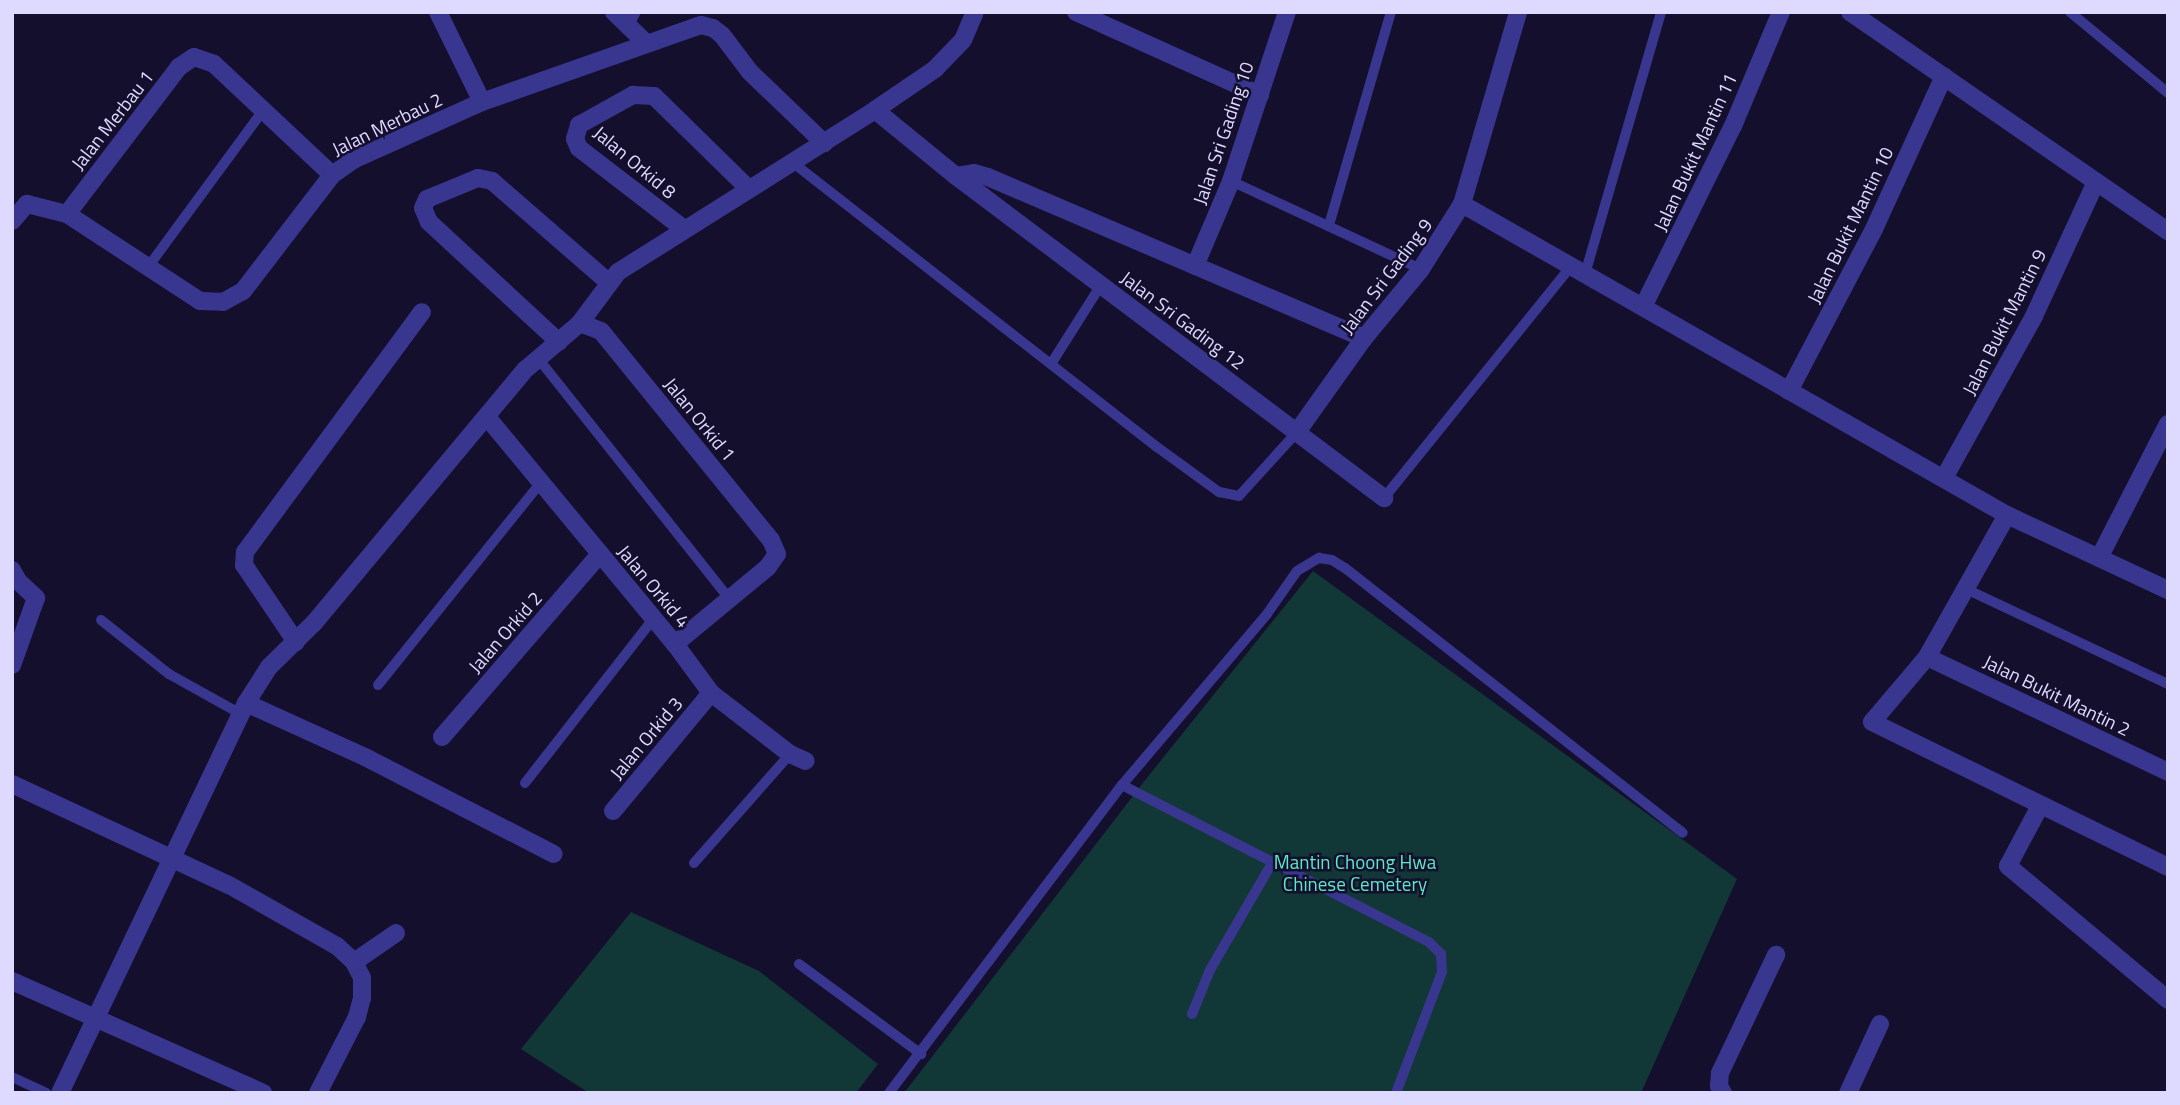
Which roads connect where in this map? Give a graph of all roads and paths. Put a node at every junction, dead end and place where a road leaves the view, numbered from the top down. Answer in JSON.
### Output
{"nodes":[{"id":1,"x":438,"y":12,"type":"edge"},
{"id":2,"x":614,"y":12,"type":"edge"},
{"id":3,"x":975,"y":12,"type":"edge"},
{"id":4,"x":1076,"y":12,"type":"edge"},
{"id":5,"x":1287,"y":12,"type":"edge"},
{"id":6,"x":1391,"y":12,"type":"edge"},
{"id":7,"x":1518,"y":12,"type":"edge"},
{"id":8,"x":1661,"y":12,"type":"edge"},
{"id":9,"x":1781,"y":12,"type":"edge"},
{"id":10,"x":1850,"y":12,"type":"edge"},
{"id":11,"x":2070,"y":12,"type":"edge"},
{"id":12,"x":633,"y":19,"type":"edge"},
{"id":13,"x":716,"y":20,"type":"edge"},
{"id":14,"x":645,"y":42,"type":"junction"},
{"id":15,"x":1944,"y":76,"type":"junction"},
{"id":16,"x":2168,"y":93,"type":"edge"},
{"id":17,"x":1260,"y":95,"type":"junction"},
{"id":18,"x":482,"y":102,"type":"junction"},
{"id":19,"x":875,"y":110,"type":"junction"},
{"id":20,"x":262,"y":112,"type":"junction"},
{"id":21,"x":824,"y":142,"type":"junction"},
{"id":22,"x":792,"y":162,"type":"junction"},
{"id":23,"x":332,"y":175,"type":"junction"},
{"id":24,"x":956,"y":176,"type":"junction"},
{"id":25,"x":1231,"y":181,"type":"junction"},
{"id":26,"x":2096,"y":182,"type":"junction"},
{"id":27,"x":748,"y":188,"type":"junction"},
{"id":28,"x":1462,"y":204,"type":"junction"},
{"id":29,"x":66,"y":214,"type":"junction"},
{"id":30,"x":12,"y":221,"type":"edge"},
{"id":31,"x":1329,"y":225,"type":"junction"},
{"id":32,"x":684,"y":229,"type":"junction"},
{"id":33,"x":2168,"y":231,"type":"edge"},
{"id":34,"x":1195,"y":266,"type":"junction"},
{"id":35,"x":148,"y":267,"type":"junction"},
{"id":36,"x":1421,"y":268,"type":"junction"},
{"id":37,"x":1578,"y":270,"type":"junction"},
{"id":38,"x":608,"y":282,"type":"junction"},
{"id":39,"x":1101,"y":285,"type":"junction"},
{"id":40,"x":1643,"y":307,"type":"junction"},
{"id":41,"x":422,"y":312,"type":"dead end"},
{"id":42,"x":580,"y":323,"type":"junction"},
{"id":43,"x":1364,"y":338,"type":"junction"},
{"id":44,"x":559,"y":342,"type":"junction"},
{"id":45,"x":537,"y":357,"type":"junction"},
{"id":46,"x":1051,"y":365,"type":"junction"},
{"id":47,"x":1789,"y":391,"type":"junction"},
{"id":48,"x":487,"y":417,"type":"junction"},
{"id":49,"x":2168,"y":424,"type":"edge"},
{"id":50,"x":1297,"y":432,"type":"junction"},
{"id":51,"x":1944,"y":478,"type":"junction"},
{"id":52,"x":541,"y":482,"type":"junction"},
{"id":53,"x":1384,"y":498,"type":"joint"},
{"id":54,"x":2007,"y":515,"type":"junction"},
{"id":55,"x":600,"y":554,"type":"junction"},
{"id":56,"x":2099,"y":558,"type":"junction"},
{"id":57,"x":14,"y":577,"type":"edge"},
{"id":58,"x":1966,"y":589,"type":"junction"},
{"id":59,"x":2168,"y":590,"type":"edge"},
{"id":60,"x":730,"y":600,"type":"junction"},
{"id":61,"x":653,"y":619,"type":"junction"},
{"id":62,"x":101,"y":620,"type":"dead end"},
{"id":63,"x":296,"y":642,"type":"junction"},
{"id":64,"x":675,"y":643,"type":"junction"},
{"id":65,"x":1927,"y":657,"type":"junction"},
{"id":66,"x":12,"y":665,"type":"edge"},
{"id":67,"x":2168,"y":684,"type":"edge"},
{"id":68,"x":378,"y":685,"type":"dead end"},
{"id":69,"x":711,"y":693,"type":"junction"},
{"id":70,"x":244,"y":709,"type":"junction"},
{"id":71,"x":442,"y":737,"type":"dead end"},
{"id":72,"x":798,"y":758,"type":"joint"},
{"id":73,"x":2168,"y":772,"type":"edge"},
{"id":74,"x":525,"y":783,"type":"dead end"},
{"id":75,"x":12,"y":784,"type":"edge"},
{"id":76,"x":1122,"y":785,"type":"junction"},
{"id":77,"x":2040,"y":806,"type":"junction"},
{"id":78,"x":613,"y":811,"type":"dead end"},
{"id":79,"x":1683,"y":833,"type":"dead end"},
{"id":80,"x":554,"y":854,"type":"dead end"},
{"id":81,"x":173,"y":857,"type":"junction"},
{"id":82,"x":694,"y":863,"type":"dead end"},
{"id":83,"x":1272,"y":863,"type":"junction"},
{"id":84,"x":2168,"y":867,"type":"edge"},
{"id":85,"x":396,"y":933,"type":"dead end"},
{"id":86,"x":1776,"y":955,"type":"dead end"},
{"id":87,"x":354,"y":962,"type":"junction"},
{"id":88,"x":799,"y":964,"type":"dead end"},
{"id":89,"x":12,"y":981,"type":"edge"},
{"id":90,"x":2168,"y":1000,"type":"edge"},
{"id":91,"x":1192,"y":1014,"type":"dead end"},
{"id":92,"x":96,"y":1017,"type":"junction"},
{"id":93,"x":1880,"y":1024,"type":"dead end"},
{"id":94,"x":921,"y":1055,"type":"junction"},
{"id":95,"x":12,"y":1077,"type":"edge"},
{"id":96,"x":47,"y":1093,"type":"edge"},
{"id":97,"x":60,"y":1093,"type":"edge"},
{"id":98,"x":263,"y":1093,"type":"edge"},
{"id":99,"x":318,"y":1093,"type":"edge"},
{"id":100,"x":889,"y":1093,"type":"edge"},
{"id":101,"x":1396,"y":1093,"type":"edge"},
{"id":102,"x":1723,"y":1093,"type":"edge"},
{"id":103,"x":1848,"y":1093,"type":"edge"}],
"edges":[{"from":1,"to":18,"type":"street"},
{"from":2,"to":12,"type":"street"},
{"from":3,"to":19,"type":"street"},
{"from":4,"to":17,"type":"street"},
{"from":5,"to":17,"type":"street","name":"Jalan Sri Gading 10"},
{"from":6,"to":31,"type":"lane"},
{"from":7,"to":28,"type":"street","name":"Jalan Sri Gading 9"},
{"from":8,"to":37,"type":"lane"},
{"from":9,"to":40,"type":"street","name":"Jalan Bukit Mantin 11"},
{"from":10,"to":15,"type":"street"},
{"from":11,"to":16,"type":"lane"},
{"from":12,"to":14,"type":"street"},
{"from":13,"to":14,"type":"street","name":"Jalan Merbau 2"},
{"from":13,"to":21,"type":"street"},
{"from":14,"to":18,"type":"street","name":"Jalan Merbau 2"},
{"from":15,"to":26,"type":"street"},
{"from":15,"to":47,"type":"street","name":"Jalan Bukit Mantin 10"},
{"from":17,"to":25,"type":"street","name":"Jalan Sri Gading 10"},
{"from":18,"to":23,"type":"street","name":"Jalan Merbau 2"},
{"from":19,"to":21,"type":"street"},
{"from":19,"to":24,"type":"street","name":"Jalan Sri Gading 12"},
{"from":20,"to":23,"type":"street"},
{"from":20,"to":29,"type":"street","name":"Jalan Merbau 1"},
{"from":20,"to":35,"type":"lane"},
{"from":21,"to":22,"type":"street"},
{"from":22,"to":27,"type":"street"},
{"from":22,"to":46,"type":"lane"},
{"from":23,"to":35,"type":"street","name":"Jalan Merbau 2"},
{"from":24,"to":34,"type":"street","name":"Jalan Sri Gading 12"},
{"from":24,"to":39,"type":"street","name":"Jalan Sri Gading 12"},
{"from":25,"to":31,"type":"lane"},
{"from":25,"to":34,"type":"street","name":"Jalan Sri Gading 10"},
{"from":26,"to":33,"type":"street"},
{"from":26,"to":51,"type":"street","name":"Jalan Bukit Mantin 9"},
{"from":27,"to":32,"type":"street"},
{"from":27,"to":32,"type":"street","name":"Jalan Orkid 8"},
{"from":28,"to":36,"type":"street","name":"Jalan Sri Gading 9"},
{"from":28,"to":37,"type":"street"},
{"from":29,"to":30,"type":"street","name":"Jalan Merbau 2"},
{"from":29,"to":35,"type":"street","name":"Jalan Merbau 2"},
{"from":31,"to":36,"type":"lane"},
{"from":32,"to":38,"type":"street"},
{"from":34,"to":43,"type":"street","name":"Jalan Sri Gading 12"},
{"from":36,"to":43,"type":"street","name":"Jalan Sri Gading 9"},
{"from":37,"to":40,"type":"street"},
{"from":37,"to":53,"type":"lane"},
{"from":38,"to":42,"type":"street"},
{"from":38,"to":44,"type":"street"},
{"from":39,"to":46,"type":"lane"},
{"from":39,"to":50,"type":"street","name":"Jalan Sri Gading 12"},
{"from":40,"to":47,"type":"street"},
{"from":41,"to":63,"type":"street"},
{"from":42,"to":44,"type":"street"},
{"from":42,"to":60,"type":"street","name":"Jalan Orkid 1"},
{"from":43,"to":50,"type":"street","name":"Jalan Sri Gading 9"},
{"from":44,"to":45,"type":"street"},
{"from":45,"to":48,"type":"street"},
{"from":45,"to":60,"type":"lane"},
{"from":46,"to":50,"type":"lane"},
{"from":47,"to":51,"type":"street"},
{"from":48,"to":52,"type":"street","name":"Jalan Orkid 4"},
{"from":48,"to":63,"type":"street"},
{"from":49,"to":56,"type":"street"},
{"from":50,"to":53,"type":"street","name":"Jalan Sri Gading 12"},
{"from":51,"to":54,"type":"street"},
{"from":52,"to":55,"type":"street","name":"Jalan Orkid 4"},
{"from":52,"to":68,"type":"lane"},
{"from":54,"to":56,"type":"street"},
{"from":54,"to":58,"type":"street"},
{"from":55,"to":61,"type":"street","name":"Jalan Orkid 4"},
{"from":55,"to":71,"type":"street","name":"Jalan Orkid 2"},
{"from":56,"to":59,"type":"street"},
{"from":57,"to":66,"type":"street"},
{"from":58,"to":65,"type":"street"},
{"from":58,"to":67,"type":"lane"},
{"from":60,"to":64,"type":"street"},
{"from":61,"to":64,"type":"street","name":"Jalan Orkid 4"},
{"from":61,"to":74,"type":"lane"},
{"from":62,"to":70,"type":"lane"},
{"from":63,"to":70,"type":"street"},
{"from":64,"to":69,"type":"street","name":"Jalan Orkid 4"},
{"from":65,"to":73,"type":"street","name":"Jalan Bukit Mantin 2"},
{"from":65,"to":77,"type":"street"},
{"from":69,"to":72,"type":"street","name":"Jalan Orkid 4"},
{"from":69,"to":78,"type":"street","name":"Jalan Orkid 3"},
{"from":70,"to":80,"type":"street"},
{"from":70,"to":81,"type":"street"},
{"from":72,"to":82,"type":"lane"},
{"from":75,"to":81,"type":"street"},
{"from":76,"to":79,"type":"lane"},
{"from":76,"to":83,"type":"lane"},
{"from":76,"to":94,"type":"lane"},
{"from":77,"to":84,"type":"street"},
{"from":77,"to":90,"type":"street"},
{"from":81,"to":87,"type":"street"},
{"from":81,"to":92,"type":"street"},
{"from":83,"to":91,"type":"lane"},
{"from":83,"to":101,"type":"lane"},
{"from":85,"to":87,"type":"street"},
{"from":86,"to":102,"type":"street"},
{"from":87,"to":99,"type":"street"},
{"from":88,"to":94,"type":"lane"},
{"from":89,"to":92,"type":"street"},
{"from":92,"to":97,"type":"street"},
{"from":92,"to":98,"type":"street"},
{"from":93,"to":103,"type":"street"},
{"from":94,"to":100,"type":"lane"},
{"from":95,"to":96,"type":"lane"}]}
